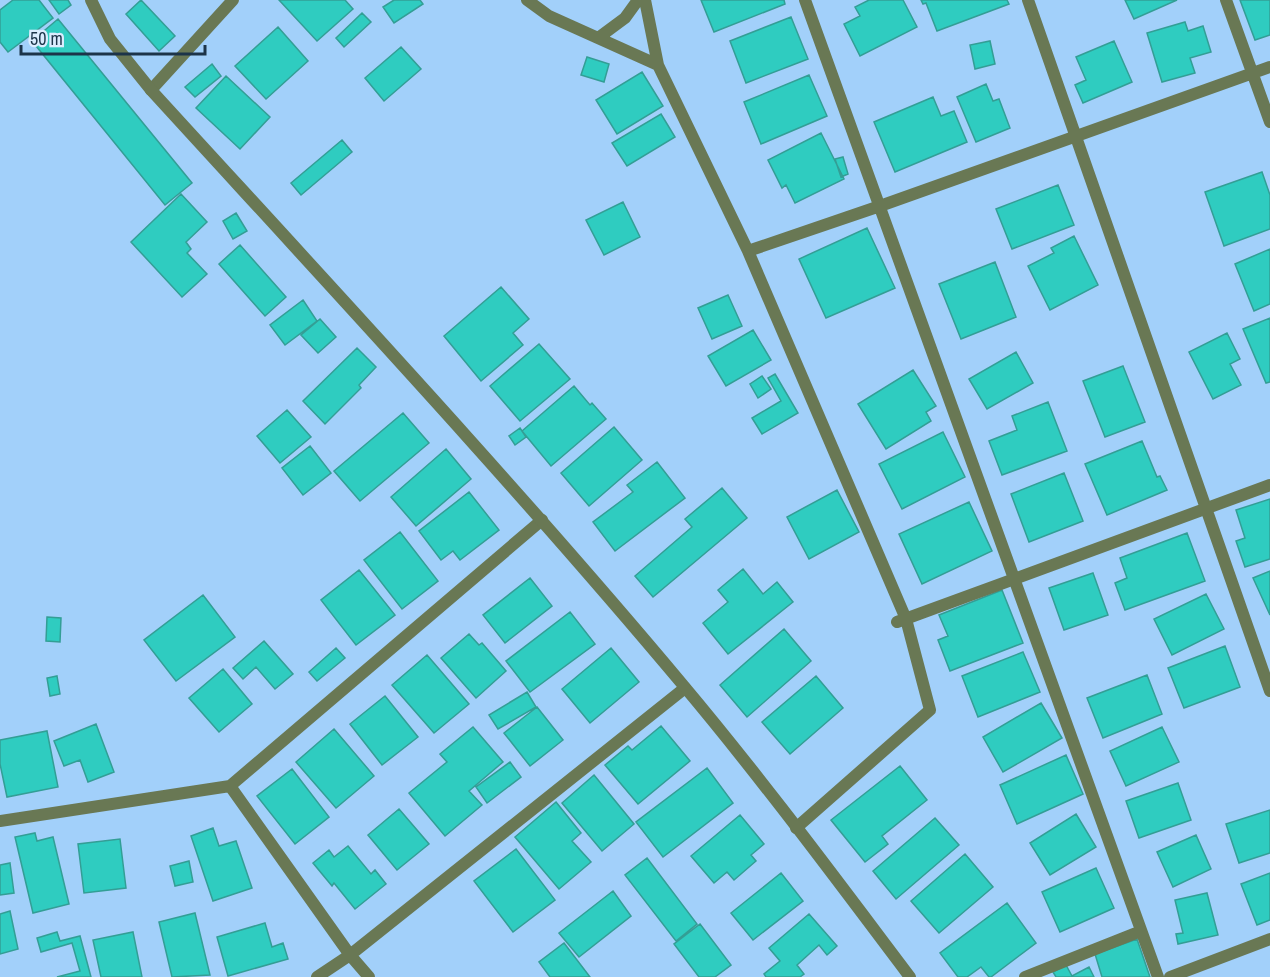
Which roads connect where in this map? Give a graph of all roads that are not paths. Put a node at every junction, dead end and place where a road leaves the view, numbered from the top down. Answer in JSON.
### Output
{"nodes":[{"id":1,"x":91,"y":0,"type":"edge"},
{"id":2,"x":233,"y":0,"type":"edge"},
{"id":3,"x":527,"y":0,"type":"edge"},
{"id":4,"x":638,"y":0,"type":"edge"},
{"id":5,"x":645,"y":0,"type":"edge"},
{"id":6,"x":805,"y":0,"type":"edge"},
{"id":7,"x":1028,"y":0,"type":"edge"},
{"id":8,"x":1226,"y":0,"type":"edge"},
{"id":9,"x":598,"y":38,"type":"junction"},
{"id":10,"x":658,"y":65,"type":"junction"},
{"id":11,"x":1270,"y":67,"type":"edge"},
{"id":12,"x":1252,"y":73,"type":"junction"},
{"id":13,"x":151,"y":90,"type":"junction"},
{"id":14,"x":1270,"y":122,"type":"edge"},
{"id":15,"x":1076,"y":136,"type":"junction"},
{"id":16,"x":880,"y":207,"type":"junction"},
{"id":17,"x":748,"y":251,"type":"junction"},
{"id":18,"x":1270,"y":485,"type":"edge"},
{"id":19,"x":1206,"y":508,"type":"junction"},
{"id":20,"x":542,"y":520,"type":"junction"},
{"id":21,"x":1014,"y":579,"type":"junction"},
{"id":22,"x":902,"y":620,"type":"junction"},
{"id":23,"x":685,"y":688,"type":"junction"},
{"id":24,"x":1270,"y":691,"type":"edge"},
{"id":25,"x":230,"y":786,"type":"junction"},
{"id":26,"x":0,"y":821,"type":"edge"},
{"id":27,"x":796,"y":828,"type":"junction"},
{"id":28,"x":1141,"y":931,"type":"junction"},
{"id":29,"x":1270,"y":939,"type":"edge"},
{"id":30,"x":350,"y":955,"type":"junction"},
{"id":31,"x":317,"y":977,"type":"edge"},
{"id":32,"x":369,"y":977,"type":"edge"},
{"id":33,"x":910,"y":977,"type":"edge"},
{"id":34,"x":1026,"y":977,"type":"edge"},
{"id":35,"x":1158,"y":977,"type":"edge"},
{"id":36,"x":1170,"y":977,"type":"edge"}],
"edges":[{"from":1,"to":13,"type":"street"},
{"from":2,"to":13,"type":"street"},
{"from":3,"to":9,"type":"street"},
{"from":4,"to":9,"type":"street"},
{"from":5,"to":10,"type":"street"},
{"from":6,"to":16,"type":"street"},
{"from":7,"to":15,"type":"street"},
{"from":8,"to":12,"type":"street"},
{"from":9,"to":10,"type":"street"},
{"from":10,"to":17,"type":"street"},
{"from":11,"to":12,"type":"street"},
{"from":12,"to":14,"type":"street"},
{"from":12,"to":15,"type":"street"},
{"from":13,"to":20,"type":"street"},
{"from":15,"to":16,"type":"street"},
{"from":15,"to":19,"type":"street"},
{"from":16,"to":17,"type":"street"},
{"from":16,"to":21,"type":"street"},
{"from":17,"to":22,"type":"street"},
{"from":18,"to":19,"type":"street"},
{"from":19,"to":21,"type":"street"},
{"from":19,"to":24,"type":"street"},
{"from":20,"to":23,"type":"street"},
{"from":20,"to":25,"type":"street"},
{"from":21,"to":22,"type":"street"},
{"from":21,"to":28,"type":"street"},
{"from":22,"to":27,"type":"street"},
{"from":23,"to":27,"type":"street"},
{"from":23,"to":30,"type":"street"},
{"from":25,"to":26,"type":"street"},
{"from":25,"to":30,"type":"street"},
{"from":27,"to":33,"type":"street"},
{"from":28,"to":34,"type":"street"},
{"from":28,"to":35,"type":"street"},
{"from":29,"to":36,"type":"street"},
{"from":30,"to":31,"type":"street"},
{"from":30,"to":32,"type":"street"}]}
